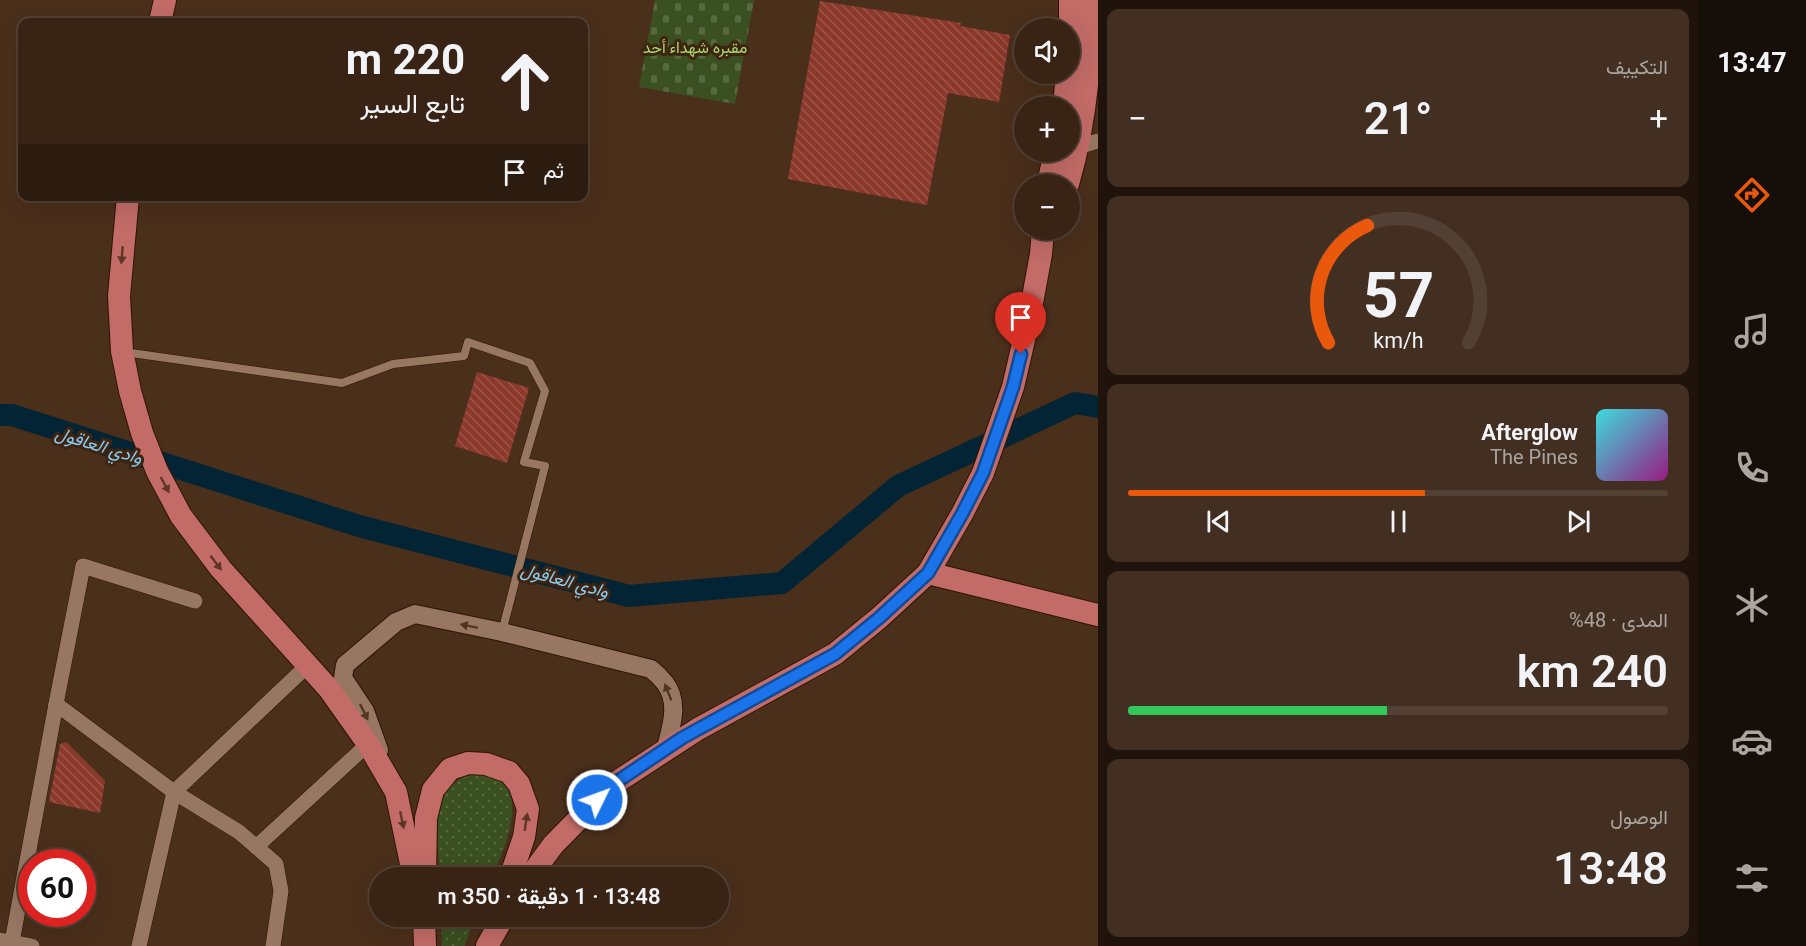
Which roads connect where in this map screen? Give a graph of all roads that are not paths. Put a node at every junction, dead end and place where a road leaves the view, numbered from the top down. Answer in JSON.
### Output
{"nodes":[{"id":1,"x":165,"y":0,"type":"edge"},
{"id":2,"x":1070,"y":0,"type":"edge"},
{"id":3,"x":1089,"y":0,"type":"edge"},
{"id":4,"x":161,"y":18,"type":"edge"},
{"id":5,"x":1070,"y":18,"type":"edge"},
{"id":6,"x":1088,"y":144,"type":"edge"},
{"id":7,"x":1073,"y":174,"type":"edge"},
{"id":8,"x":128,"y":201,"type":"edge"},
{"id":9,"x":1042,"y":240,"type":"edge"},
{"id":10,"x":1049,"y":240,"type":"edge"},
{"id":11,"x":1041,"y":254,"type":"junction"},
{"id":12,"x":122,"y":351,"type":"junction"},
{"id":13,"x":928,"y":573,"type":"junction"},
{"id":14,"x":195,"y":601,"type":"dead end"},
{"id":15,"x":1098,"y":615,"type":"edge"},
{"id":16,"x":502,"y":633,"type":"junction"},
{"id":17,"x":308,"y":665,"type":"junction"},
{"id":18,"x":56,"y":704,"type":"junction"},
{"id":19,"x":368,"y":744,"type":"junction"},
{"id":20,"x":666,"y":748,"type":"junction"},
{"id":21,"x":174,"y":792,"type":"junction"},
{"id":22,"x":396,"y":792,"type":"junction"},
{"id":23,"x":256,"y":847,"type":"junction"},
{"id":24,"x":412,"y":867,"type":"edge"},
{"id":25,"x":425,"y":867,"type":"edge"},
{"id":26,"x":514,"y":867,"type":"edge"},
{"id":27,"x":537,"y":867,"type":"edge"},
{"id":28,"x":493,"y":927,"type":"edge"},
{"id":29,"x":498,"y":927,"type":"edge"},
{"id":30,"x":6,"y":941,"type":"edge"},
{"id":31,"x":487,"y":945,"type":"edge"},
{"id":32,"x":32,"y":946,"type":"edge"},
{"id":33,"x":139,"y":946,"type":"edge"},
{"id":34,"x":273,"y":946,"type":"edge"}],
"edges":[{"from":1,"to":4,"type":"main road"},
{"from":2,"to":5,"type":"main road"},
{"from":3,"to":6,"type":"main road"},
{"from":6,"to":7,"type":"main road"},
{"from":8,"to":12,"type":"main road","one_way":true},
{"from":9,"to":11,"type":"main road"},
{"from":10,"to":11,"type":"main road"},
{"from":11,"to":13,"type":"main road"},
{"from":12,"to":16,"type":"lane"},
{"from":12,"to":17,"type":"main road","one_way":true},
{"from":13,"to":15,"type":"main road"},
{"from":13,"to":20,"type":"main road"},
{"from":14,"to":18,"type":"street"},
{"from":20,"to":16,"type":"street","one_way":true},
{"from":16,"to":22,"type":"street","one_way":true},
{"from":17,"to":19,"type":"main road"},
{"from":17,"to":21,"type":"street"},
{"from":18,"to":21,"type":"street"},
{"from":18,"to":30,"type":"street"},
{"from":19,"to":22,"type":"main road"},
{"from":19,"to":23,"type":"street"},
{"from":20,"to":27,"type":"main road"},
{"from":21,"to":23,"type":"street"},
{"from":21,"to":33,"type":"street"},
{"from":22,"to":24,"type":"main road","one_way":true},
{"from":23,"to":34,"type":"street"},
{"from":26,"to":25,"type":"main road","one_way":true},
{"from":28,"to":31,"type":"main road"},
{"from":29,"to":31,"type":"main road"},
{"from":30,"to":32,"type":"street"}]}
